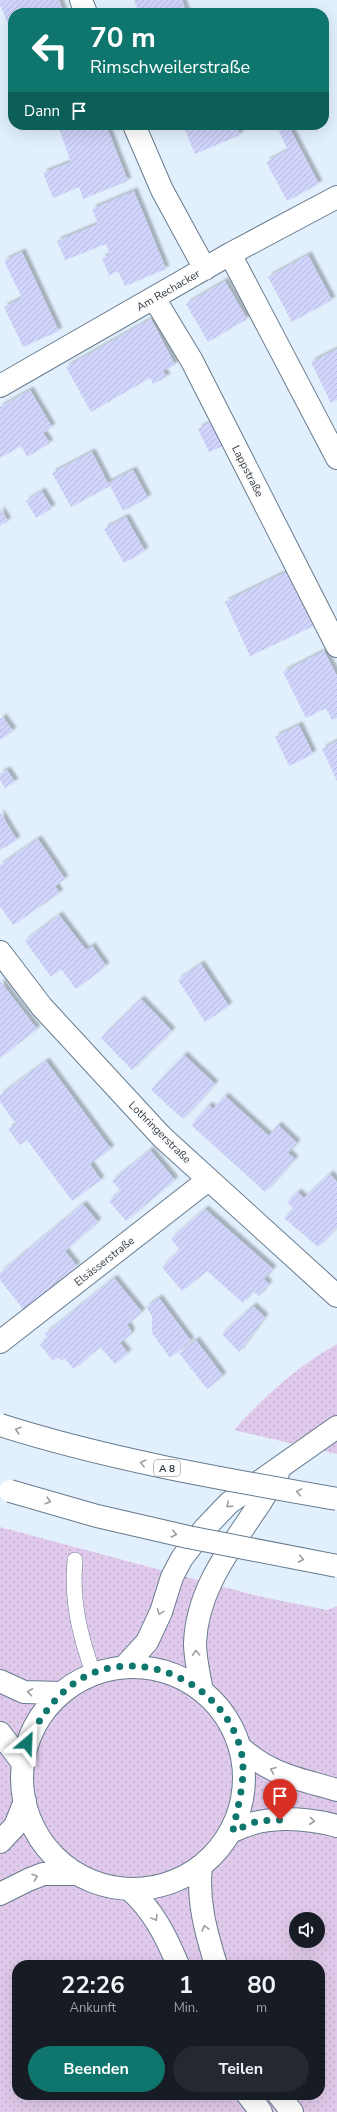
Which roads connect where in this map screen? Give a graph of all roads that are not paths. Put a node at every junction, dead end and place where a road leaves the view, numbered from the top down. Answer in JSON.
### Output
{"nodes":[{"id":1,"x":136,"y":130,"type":"edge"},
{"id":2,"x":337,"y":197,"type":"edge"},
{"id":3,"x":230,"y":254,"type":"junction"},
{"id":4,"x":205,"y":269,"type":"junction"},
{"id":5,"x":154,"y":298,"type":"junction"},
{"id":6,"x":0,"y":386,"type":"edge"},
{"id":7,"x":337,"y":458,"type":"edge"},
{"id":8,"x":337,"y":646,"type":"edge"},
{"id":9,"x":0,"y":952,"type":"edge"},
{"id":10,"x":208,"y":1180,"type":"junction"},
{"id":11,"x":337,"y":1296,"type":"edge"},
{"id":12,"x":0,"y":1342,"type":"edge"},
{"id":13,"x":0,"y":1425,"type":"edge"},
{"id":14,"x":337,"y":1427,"type":"edge"},
{"id":15,"x":283,"y":1466,"type":"junction"},
{"id":16,"x":0,"y":1488,"type":"edge"},
{"id":17,"x":337,"y":1499,"type":"edge"},
{"id":18,"x":75,"y":1560,"type":"dead end"},
{"id":19,"x":337,"y":1566,"type":"edge"},
{"id":20,"x":125,"y":1666,"type":"junction"},
{"id":21,"x":93,"y":1673,"type":"junction"},
{"id":22,"x":0,"y":1680,"type":"edge"},
{"id":23,"x":202,"y":1691,"type":"junction"},
{"id":24,"x":62,"y":1693,"type":"junction"},
{"id":25,"x":0,"y":1733,"type":"edge"},
{"id":26,"x":240,"y":1747,"type":"junction"},
{"id":27,"x":22,"y":1762,"type":"junction"},
{"id":28,"x":337,"y":1790,"type":"edge"},
{"id":29,"x":25,"y":1801,"type":"junction"},
{"id":30,"x":337,"y":1826,"type":"edge"},
{"id":31,"x":233,"y":1831,"type":"junction"},
{"id":32,"x":0,"y":1842,"type":"edge"},
{"id":33,"x":200,"y":1866,"type":"junction"},
{"id":34,"x":77,"y":1874,"type":"junction"},
{"id":35,"x":129,"y":1889,"type":"junction"},
{"id":36,"x":0,"y":1894,"type":"edge"},
{"id":37,"x":176,"y":1960,"type":"edge"},
{"id":38,"x":215,"y":1960,"type":"edge"},
{"id":39,"x":252,"y":2100,"type":"edge"},
{"id":40,"x":283,"y":2100,"type":"edge"},
{"id":41,"x":261,"y":2112,"type":"edge"},
{"id":42,"x":292,"y":2112,"type":"edge"}],
"edges":[{"from":1,"to":4,"type":"main road"},
{"from":2,"to":3,"type":"main road","name":"Am Rechacker"},
{"from":3,"to":4,"type":"main road","name":"Am Rechacker"},
{"from":3,"to":7,"type":"main road"},
{"from":4,"to":5,"type":"main road","name":"Am Rechacker"},
{"from":5,"to":6,"type":"main road","name":"Am Rechacker"},
{"from":5,"to":8,"type":"main road","name":"Lappstraße"},
{"from":9,"to":10,"type":"main road","name":"Lothringerstraße"},
{"from":10,"to":11,"type":"main road","name":"Lothringerstraße"},
{"from":10,"to":12,"type":"main road","name":"Elsässerstraße"},
{"from":17,"to":13,"type":"main road","number":"A 8","one_way":true,"bridge":true},
{"from":14,"to":15,"type":"main road"},
{"from":15,"to":20,"type":"main road","one_way":true},
{"from":23,"to":15,"type":"main road","one_way":true},
{"from":16,"to":19,"type":"main road","one_way":true,"bridge":true},
{"from":18,"to":21,"type":"lane"},
{"from":20,"to":21,"type":"main road"},
{"from":20,"to":23,"type":"main road"},
{"from":21,"to":24,"type":"main road"},
{"from":24,"to":22,"type":"main road","one_way":true},
{"from":23,"to":26,"type":"main road"},
{"from":24,"to":27,"type":"main road"},
{"from":25,"to":27,"type":"main road"},
{"from":28,"to":26,"type":"main road","one_way":true},
{"from":26,"to":31,"type":"main road"},
{"from":27,"to":29,"type":"main road"},
{"from":29,"to":32,"type":"main road"},
{"from":29,"to":34,"type":"main road"},
{"from":31,"to":30,"type":"main road","one_way":true},
{"from":31,"to":33,"type":"main road"},
{"from":33,"to":35,"type":"main road"},
{"from":38,"to":33,"type":"main road","one_way":true},
{"from":34,"to":35,"type":"main road"},
{"from":36,"to":34,"type":"main road","one_way":true},
{"from":35,"to":37,"type":"main road","one_way":true},
{"from":39,"to":41,"type":"main road"},
{"from":40,"to":42,"type":"main road"}]}
